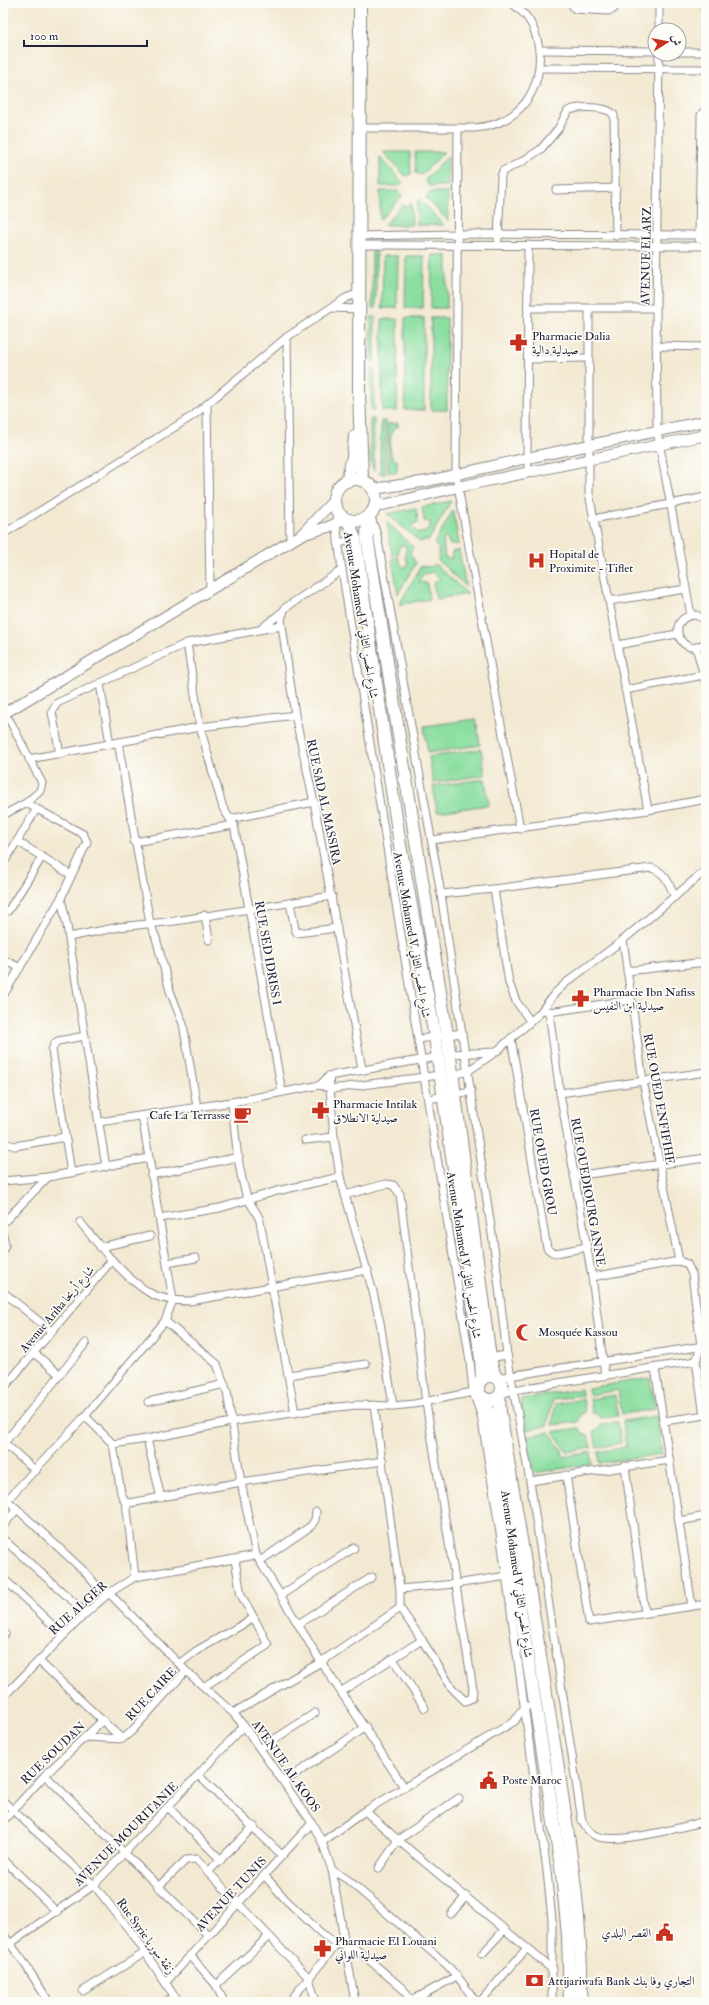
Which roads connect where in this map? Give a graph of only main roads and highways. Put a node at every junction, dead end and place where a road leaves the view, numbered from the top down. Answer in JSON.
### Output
{"nodes":[{"id":1,"x":360,"y":3,"type":"edge"},
{"id":2,"x":357,"y":457,"type":"junction"},
{"id":3,"x":362,"y":480,"type":"junction"},
{"id":4,"x":346,"y":481,"type":"junction"},
{"id":5,"x":371,"y":513,"type":"junction"},
{"id":6,"x":339,"y":520,"type":"junction"},
{"id":7,"x":366,"y":537,"type":"junction"},
{"id":8,"x":450,"y":1095,"type":"junction"},
{"id":9,"x":480,"y":1359,"type":"junction"},
{"id":10,"x":496,"y":1377,"type":"junction"},
{"id":11,"x":482,"y":1379,"type":"junction"},
{"id":12,"x":478,"y":1394,"type":"junction"},
{"id":13,"x":499,"y":1395,"type":"junction"},
{"id":14,"x":490,"y":1414,"type":"junction"},
{"id":15,"x":570,"y":2002,"type":"edge"},
{"id":16,"x":581,"y":2002,"type":"edge"}],
"edges":[{"from":1,"to":2,"type":"main road"},
{"from":2,"to":3,"type":"main road"},
{"from":2,"to":4,"type":"main road"},
{"from":3,"to":4,"type":"main road"},
{"from":3,"to":5,"type":"main road"},
{"from":4,"to":6,"type":"main road"},
{"from":5,"to":6,"type":"main road"},
{"from":5,"to":7,"type":"main road"},
{"from":6,"to":7,"type":"main road"},
{"from":7,"to":8,"type":"main road"},
{"from":7,"to":8,"type":"main road"},
{"from":8,"to":9,"type":"main road"},
{"from":9,"to":10,"type":"main road"},
{"from":9,"to":11,"type":"main road"},
{"from":10,"to":11,"type":"main road"},
{"from":10,"to":13,"type":"main road"},
{"from":11,"to":12,"type":"main road"},
{"from":12,"to":13,"type":"main road"},
{"from":12,"to":14,"type":"main road"},
{"from":13,"to":14,"type":"main road"},
{"from":14,"to":15,"type":"main road"},
{"from":14,"to":16,"type":"main road"}]}
